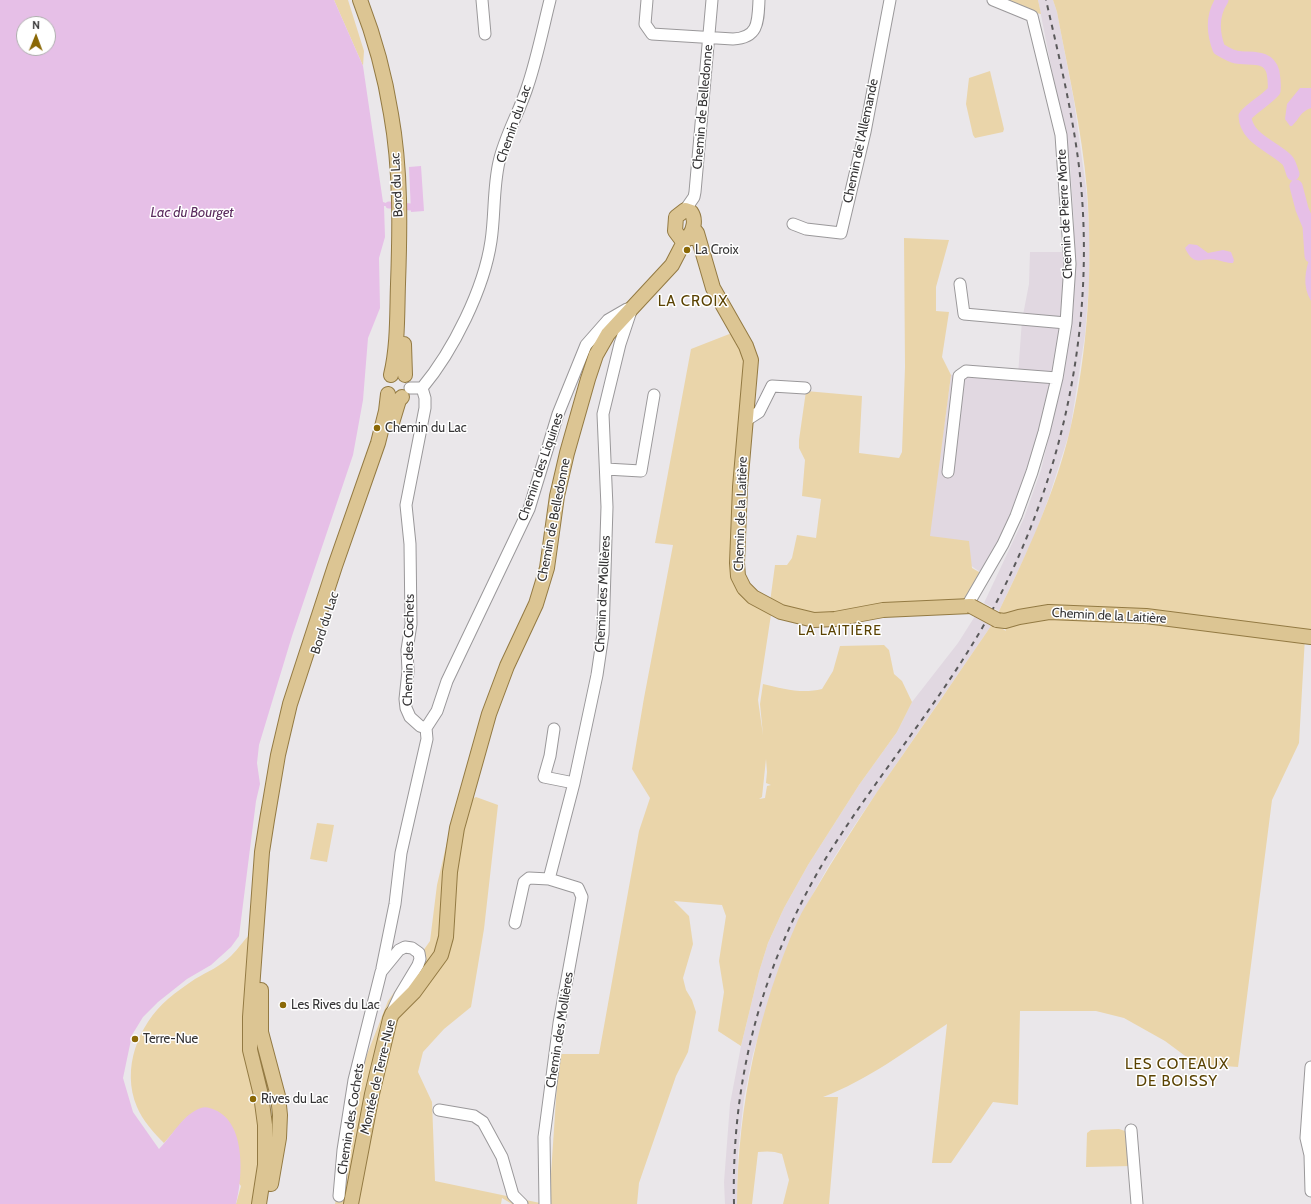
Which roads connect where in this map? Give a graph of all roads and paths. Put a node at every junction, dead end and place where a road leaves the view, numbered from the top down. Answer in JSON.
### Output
{"nodes":[{"id":1,"x":360,"y":0,"type":"edge"},
{"id":2,"x":369,"y":0,"type":"edge"},
{"id":3,"x":482,"y":0,"type":"edge"},
{"id":4,"x":550,"y":0,"type":"edge"},
{"id":5,"x":647,"y":0,"type":"edge"},
{"id":6,"x":712,"y":0,"type":"edge"},
{"id":7,"x":759,"y":0,"type":"edge"},
{"id":8,"x":890,"y":0,"type":"edge"},
{"id":9,"x":993,"y":0,"type":"edge"},
{"id":10,"x":484,"y":34,"type":"dead end"},
{"id":11,"x":710,"y":39,"type":"junction"},
{"id":12,"x":402,"y":206,"type":"junction"},
{"id":13,"x":689,"y":212,"type":"junction"},
{"id":14,"x":793,"y":224,"type":"dead end"},
{"id":15,"x":689,"y":236,"type":"junction"},
{"id":16,"x":960,"y":284,"type":"dead end"},
{"id":17,"x":632,"y":306,"type":"junction"},
{"id":18,"x":1066,"y":323,"type":"junction"},
{"id":19,"x":1057,"y":378,"type":"junction"},
{"id":20,"x":406,"y":385,"type":"junction"},
{"id":21,"x":805,"y":388,"type":"dead end"},
{"id":22,"x":388,"y":394,"type":"junction"},
{"id":23,"x":654,"y":395,"type":"dead end"},
{"id":24,"x":745,"y":421,"type":"junction"},
{"id":25,"x":606,"y":469,"type":"junction"},
{"id":26,"x":948,"y":472,"type":"dead end"},
{"id":27,"x":969,"y":606,"type":"junction"},
{"id":28,"x":1311,"y":637,"type":"edge"},
{"id":29,"x":426,"y":728,"type":"junction"},
{"id":30,"x":554,"y":729,"type":"dead end"},
{"id":31,"x":574,"y":783,"type":"junction"},
{"id":32,"x":266,"y":854,"type":"junction"},
{"id":33,"x":549,"y":879,"type":"junction"},
{"id":34,"x":448,"y":919,"type":"joint"},
{"id":35,"x":515,"y":923,"type":"dead end"},
{"id":36,"x":381,"y":972,"type":"junction"},
{"id":37,"x":392,"y":1014,"type":"junction"},
{"id":38,"x":1311,"y":1067,"type":"edge"},
{"id":39,"x":438,"y":1110,"type":"dead end"},
{"id":40,"x":1131,"y":1130,"type":"dead end"},
{"id":41,"x":1311,"y":1191,"type":"edge"},
{"id":42,"x":340,"y":1196,"type":"dead end"},
{"id":43,"x":259,"y":1204,"type":"edge"},
{"id":44,"x":267,"y":1204,"type":"edge"},
{"id":45,"x":352,"y":1204,"type":"edge"},
{"id":46,"x":522,"y":1204,"type":"edge"},
{"id":47,"x":545,"y":1204,"type":"edge"},
{"id":48,"x":1137,"y":1204,"type":"edge"}],
"edges":[{"from":1,"to":12,"type":"main road","name":"Bord du Lac"},
{"from":2,"to":12,"type":"main road","name":"Bord du Lac"},
{"from":3,"to":10,"type":"street"},
{"from":4,"to":20,"type":"street","name":"Chemin du Lac"},
{"from":5,"to":11,"type":"street"},
{"from":6,"to":11,"type":"street","name":"Chemin de Belledonne"},
{"from":7,"to":11,"type":"street"},
{"from":8,"to":14,"type":"street","name":"Chemin de l'Allemande"},
{"from":9,"to":18,"type":"street","name":"Chemin de Pierre Morte"},
{"from":11,"to":13,"type":"street","name":"Chemin de Belledonne"},
{"from":12,"to":20,"type":"main road","name":"Bord du Lac"},
{"from":13,"to":15,"type":"main road"},
{"from":13,"to":15,"type":"main road"},
{"from":15,"to":17,"type":"main road","name":"Chemin de Belledonne"},
{"from":15,"to":24,"type":"main road","name":"Chemin de la Laitière"},
{"from":16,"to":18,"type":"street"},
{"from":17,"to":25,"type":"street","name":"Chemin des Mollières"},
{"from":17,"to":29,"type":"street","name":"Chemin des Liquines"},
{"from":17,"to":34,"type":"main road","name":"Chemin de Belledonne"},
{"from":18,"to":19,"type":"street","name":"Chemin de Pierre Morte"},
{"from":19,"to":26,"type":"street"},
{"from":19,"to":27,"type":"street","name":"Chemin de Pierre Morte"},
{"from":20,"to":22,"type":"main road"},
{"from":20,"to":22,"type":"main road","name":"Bord du Lac"},
{"from":20,"to":29,"type":"street","name":"Chemin des Cochets"},
{"from":20,"to":32,"type":"main road","name":"Bord du Lac"},
{"from":21,"to":24,"type":"street"},
{"from":22,"to":32,"type":"main road","name":"Bord du Lac"},
{"from":23,"to":25,"type":"street"},
{"from":24,"to":27,"type":"main road","name":"Chemin de la Laitière"},
{"from":25,"to":31,"type":"street","name":"Chemin des Mollières"},
{"from":27,"to":28,"type":"main road","name":"Chemin de la Laitière","bridge":true},
{"from":29,"to":36,"type":"street","name":"Chemin des Cochets"},
{"from":30,"to":31,"type":"street"},
{"from":31,"to":33,"type":"street","name":"Chemin des Mollières"},
{"from":32,"to":43,"type":"main road"},
{"from":32,"to":44,"type":"main road"},
{"from":33,"to":35,"type":"street","name":"Chemin des Mollières"},
{"from":33,"to":47,"type":"street","name":"Chemin des Mollières"},
{"from":34,"to":37,"type":"main road","name":"Montée de Terre-Nue"},
{"from":36,"to":37,"type":"street","name":"Chemin des Cochets"},
{"from":36,"to":42,"type":"street","name":"Chemin des Cochets"},
{"from":37,"to":45,"type":"main road","name":"Montée de Terre-Nue"},
{"from":38,"to":41,"type":"street"},
{"from":39,"to":46,"type":"street"},
{"from":40,"to":48,"type":"street"}]}
